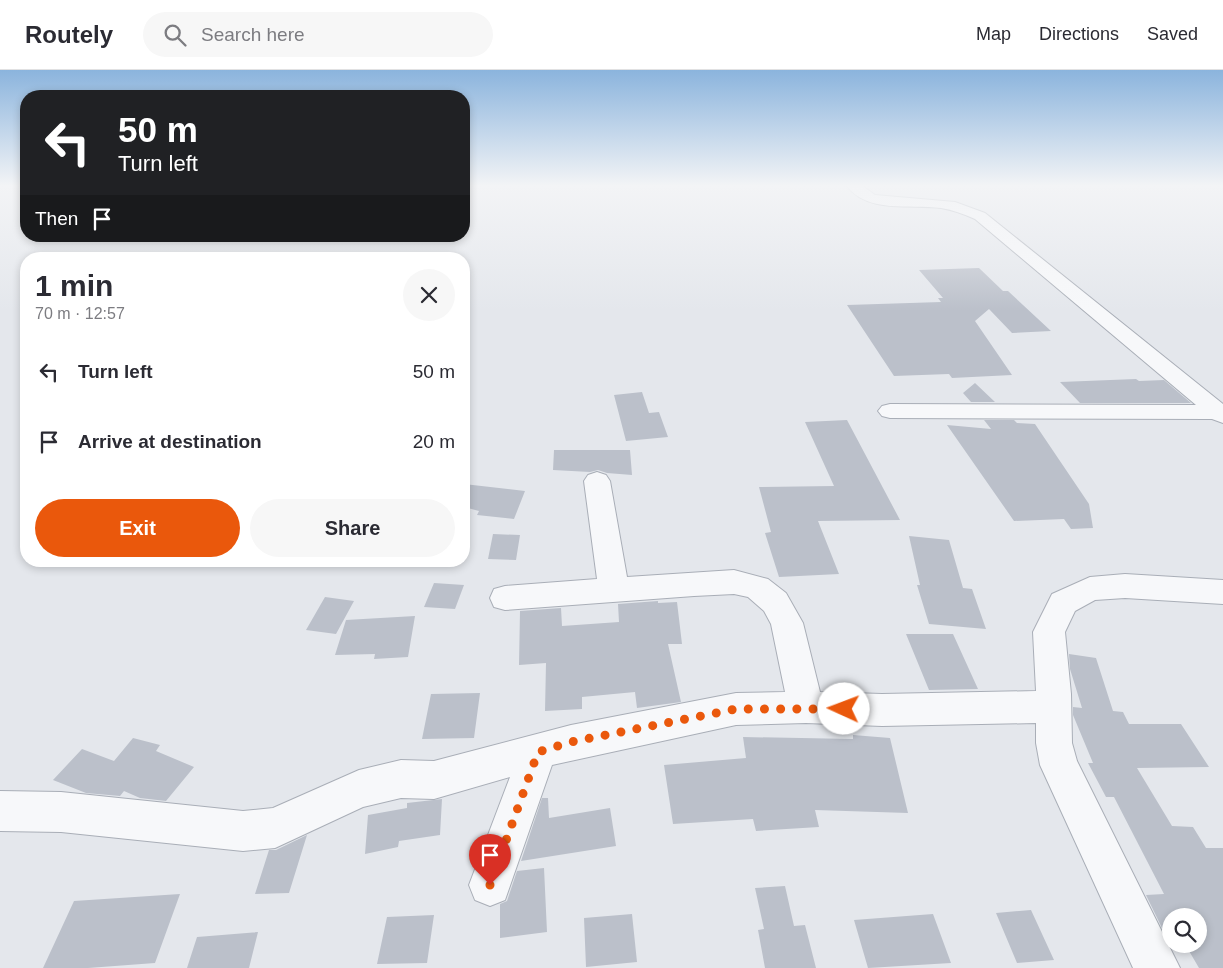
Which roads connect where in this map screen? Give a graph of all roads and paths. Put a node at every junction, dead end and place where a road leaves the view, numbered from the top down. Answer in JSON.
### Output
{"nodes":[{"id":1,"x":993,"y":227,"type":"edge"},
{"id":2,"x":890,"y":411,"type":"dead end"},
{"id":3,"x":1221,"y":414,"type":"edge"},
{"id":4,"x":597,"y":481,"type":"dead end"},
{"id":5,"x":614,"y":590,"type":"junction"},
{"id":6,"x":1223,"y":592,"type":"edge"},
{"id":7,"x":505,"y":598,"type":"dead end"},
{"id":8,"x":806,"y":707,"type":"junction"},
{"id":9,"x":1054,"y":707,"type":"junction"},
{"id":10,"x":538,"y":752,"type":"junction"},
{"id":11,"x":0,"y":811,"type":"edge"},
{"id":12,"x":490,"y":885,"type":"dead end"},
{"id":13,"x":1157,"y":968,"type":"edge"}],
"edges":[{"from":1,"to":3,"type":"street"},
{"from":2,"to":3,"type":"street"},
{"from":4,"to":5,"type":"street"},
{"from":5,"to":7,"type":"street"},
{"from":5,"to":8,"type":"street"},
{"from":6,"to":9,"type":"street"},
{"from":8,"to":9,"type":"street"},
{"from":8,"to":10,"type":"street"},
{"from":9,"to":13,"type":"street"},
{"from":10,"to":11,"type":"street"},
{"from":10,"to":12,"type":"street"}]}
